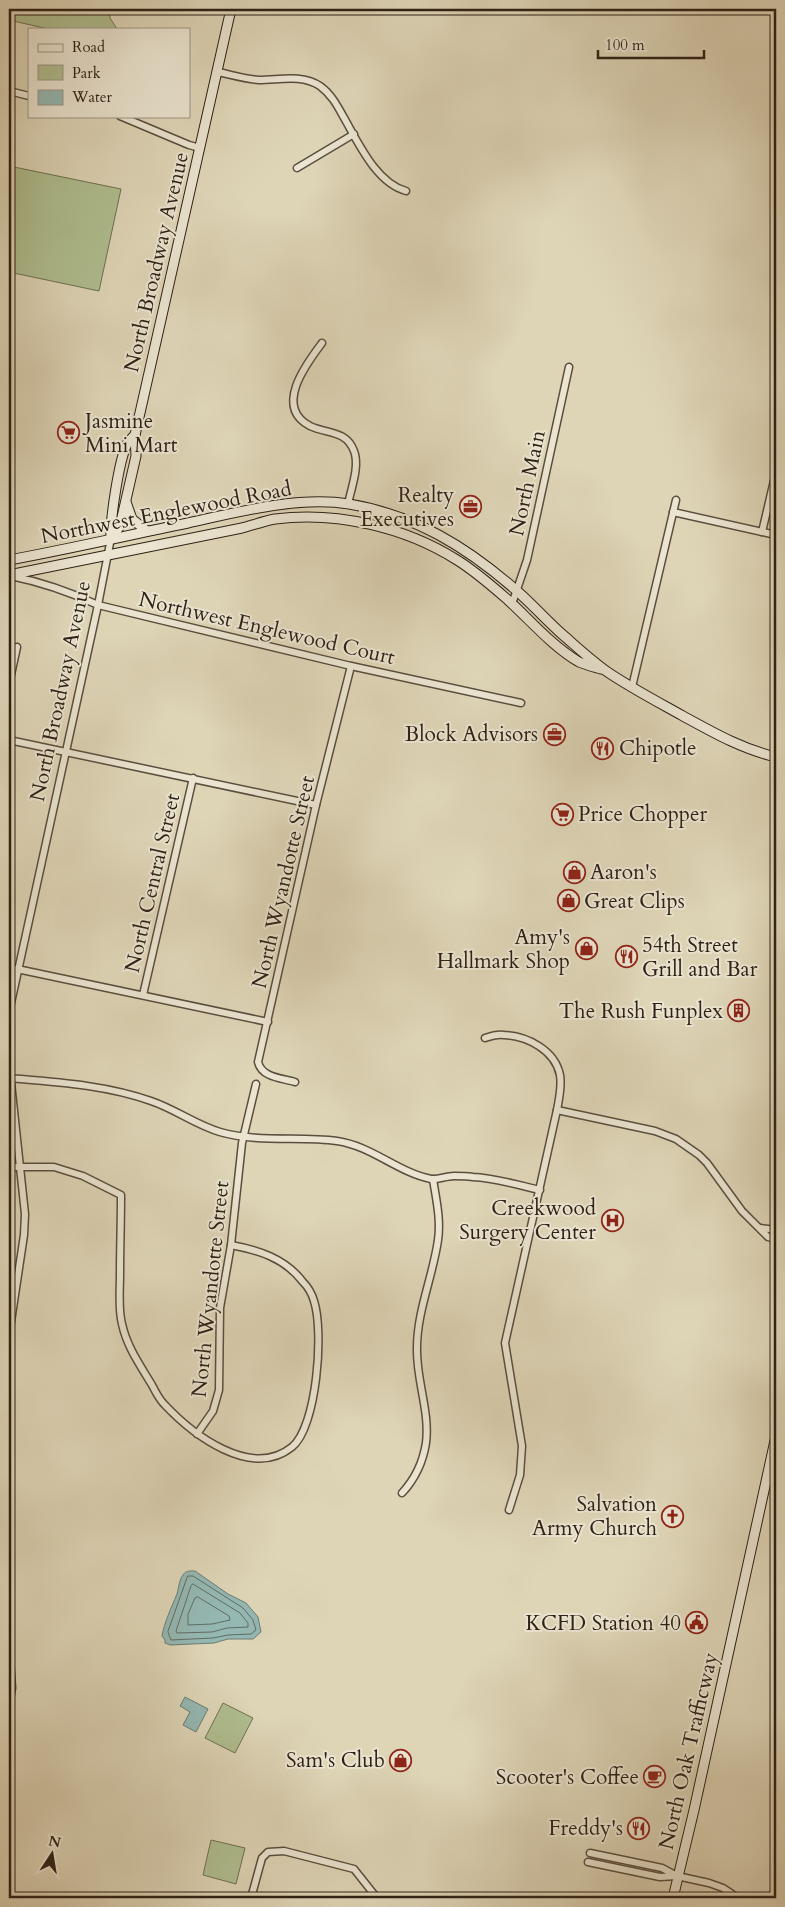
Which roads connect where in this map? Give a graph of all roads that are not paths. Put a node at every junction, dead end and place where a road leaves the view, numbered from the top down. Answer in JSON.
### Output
{"nodes":[{"id":1,"x":231,"y":9,"type":"edge"},
{"id":2,"x":218,"y":72,"type":"junction"},
{"id":3,"x":9,"y":91,"type":"edge"},
{"id":4,"x":28,"y":96,"type":"edge"},
{"id":5,"x":125,"y":118,"type":"edge"},
{"id":6,"x":354,"y":134,"type":"junction"},
{"id":7,"x":200,"y":148,"type":"junction"},
{"id":8,"x":298,"y":168,"type":"dead end"},
{"id":9,"x":406,"y":191,"type":"dead end"},
{"id":10,"x":322,"y":343,"type":"dead end"},
{"id":11,"x":569,"y":367,"type":"dead end"},
{"id":12,"x":135,"y":435,"type":"junction"},
{"id":13,"x":776,"y":472,"type":"edge"},
{"id":14,"x":125,"y":500,"type":"junction"},
{"id":15,"x":676,"y":500,"type":"dead end"},
{"id":16,"x":348,"y":504,"type":"junction"},
{"id":17,"x":673,"y":512,"type":"junction"},
{"id":18,"x":148,"y":531,"type":"junction"},
{"id":19,"x":762,"y":532,"type":"junction"},
{"id":20,"x":776,"y":535,"type":"edge"},
{"id":21,"x":111,"y":538,"type":"junction"},
{"id":22,"x":107,"y":554,"type":"junction"},
{"id":23,"x":9,"y":560,"type":"edge"},
{"id":24,"x":9,"y":575,"type":"edge"},
{"id":25,"x":517,"y":591,"type":"junction"},
{"id":26,"x":512,"y":604,"type":"junction"},
{"id":27,"x":98,"y":605,"type":"junction"},
{"id":28,"x":17,"y":647,"type":"dead end"},
{"id":29,"x":351,"y":666,"type":"junction"},
{"id":30,"x":608,"y":672,"type":"junction"},
{"id":31,"x":9,"y":684,"type":"edge"},
{"id":32,"x":632,"y":687,"type":"junction"},
{"id":33,"x":521,"y":703,"type":"dead end"},
{"id":34,"x":9,"y":740,"type":"edge"},
{"id":35,"x":65,"y":752,"type":"junction"},
{"id":36,"x":776,"y":757,"type":"edge"},
{"id":37,"x":193,"y":778,"type":"junction"},
{"id":38,"x":316,"y":805,"type":"junction"},
{"id":39,"x":17,"y":969,"type":"junction"},
{"id":40,"x":143,"y":995,"type":"junction"},
{"id":41,"x":9,"y":1012,"type":"edge"},
{"id":42,"x":268,"y":1022,"type":"junction"},
{"id":43,"x":485,"y":1038,"type":"dead end"},
{"id":44,"x":9,"y":1064,"type":"edge"},
{"id":45,"x":9,"y":1078,"type":"edge"},
{"id":46,"x":295,"y":1082,"type":"dead end"},
{"id":47,"x":256,"y":1084,"type":"dead end"},
{"id":48,"x":557,"y":1110,"type":"junction"},
{"id":49,"x":243,"y":1137,"type":"junction"},
{"id":50,"x":20,"y":1166,"type":"junction"},
{"id":51,"x":9,"y":1167,"type":"edge"},
{"id":52,"x":433,"y":1179,"type":"junction"},
{"id":53,"x":540,"y":1190,"type":"junction"},
{"id":54,"x":760,"y":1228,"type":"junction"},
{"id":55,"x":776,"y":1230,"type":"edge"},
{"id":56,"x":776,"y":1239,"type":"edge"},
{"id":57,"x":230,"y":1245,"type":"junction"},
{"id":58,"x":9,"y":1335,"type":"edge"},
{"id":59,"x":198,"y":1434,"type":"junction"},
{"id":60,"x":776,"y":1436,"type":"edge"},
{"id":61,"x":402,"y":1493,"type":"dead end"},
{"id":62,"x":509,"y":1510,"type":"dead end"},
{"id":63,"x":9,"y":1644,"type":"edge"},
{"id":64,"x":10,"y":1672,"type":"edge"},
{"id":65,"x":9,"y":1705,"type":"edge"},
{"id":66,"x":590,"y":1853,"type":"dead end"},
{"id":67,"x":588,"y":1862,"type":"dead end"},
{"id":68,"x":678,"y":1876,"type":"junction"},
{"id":69,"x":776,"y":1892,"type":"edge"},
{"id":70,"x":251,"y":1898,"type":"edge"},
{"id":71,"x":377,"y":1898,"type":"edge"},
{"id":72,"x":673,"y":1898,"type":"edge"},
{"id":73,"x":738,"y":1898,"type":"edge"},
{"id":74,"x":766,"y":1898,"type":"edge"}],
"edges":[{"from":1,"to":2,"type":"main road","name":"North Broadway Avenue"},
{"from":2,"to":6,"type":"street"},
{"from":2,"to":7,"type":"main road","name":"North Broadway Avenue"},
{"from":3,"to":4,"type":"street"},
{"from":5,"to":7,"type":"street"},
{"from":6,"to":8,"type":"street"},
{"from":6,"to":9,"type":"street"},
{"from":7,"to":12,"type":"main road","name":"North Broadway Avenue"},
{"from":10,"to":16,"type":"street"},
{"from":11,"to":25,"type":"street","name":"North Main"},
{"from":12,"to":14,"type":"main road","name":"North Broadway Avenue"},
{"from":12,"to":21,"type":"main road","name":"North Broadway Avenue"},
{"from":13,"to":19,"type":"street"},
{"from":14,"to":18,"type":"main road"},
{"from":14,"to":21,"type":"main road","name":"North Broadway Avenue"},
{"from":15,"to":17,"type":"street"},
{"from":16,"to":18,"type":"main road","name":"Northwest Englewood Road"},
{"from":16,"to":25,"type":"main road","name":"Northwest Englewood Road"},
{"from":17,"to":19,"type":"street"},
{"from":17,"to":32,"type":"street"},
{"from":18,"to":21,"type":"main road","name":"Northwest Englewood Road"},
{"from":19,"to":20,"type":"street"},
{"from":21,"to":22,"type":"street","name":"North Broadway Avenue"},
{"from":21,"to":23,"type":"main road","name":"Northwest Englewood Road"},
{"from":22,"to":24,"type":"main road","name":"Northwest Englewood Road"},
{"from":22,"to":26,"type":"main road","name":"Northwest Englewood Road"},
{"from":22,"to":27,"type":"street","name":"North Broadway Avenue"},
{"from":24,"to":27,"type":"street","name":"Northwest Englewood Court"},
{"from":25,"to":26,"type":"street","name":"North Main"},
{"from":25,"to":30,"type":"main road","name":"Northwest Englewood Road"},
{"from":26,"to":30,"type":"main road","name":"Northwest Englewood Road"},
{"from":27,"to":29,"type":"street","name":"Northwest Englewood Court"},
{"from":27,"to":35,"type":"street","name":"North Broadway Avenue"},
{"from":28,"to":31,"type":"street"},
{"from":29,"to":33,"type":"street","name":"Northwest Englewood Court"},
{"from":29,"to":38,"type":"street","name":"North Wyandotte Street"},
{"from":30,"to":32,"type":"main road"},
{"from":32,"to":36,"type":"main road"},
{"from":34,"to":35,"type":"street"},
{"from":35,"to":37,"type":"street"},
{"from":35,"to":39,"type":"street","name":"North Broadway Avenue"},
{"from":37,"to":38,"type":"street"},
{"from":37,"to":40,"type":"street","name":"North Central Street"},
{"from":38,"to":42,"type":"street","name":"North Wyandotte Street"},
{"from":39,"to":40,"type":"street"},
{"from":39,"to":41,"type":"street","name":"North Broadway Avenue"},
{"from":40,"to":42,"type":"street"},
{"from":42,"to":46,"type":"street","name":"North Wyandotte Street"},
{"from":43,"to":48,"type":"street"},
{"from":44,"to":45,"type":"street"},
{"from":45,"to":49,"type":"street"},
{"from":45,"to":50,"type":"street"},
{"from":47,"to":49,"type":"street","name":"North Wyandotte Street"},
{"from":48,"to":53,"type":"street"},
{"from":48,"to":54,"type":"street"},
{"from":49,"to":52,"type":"street"},
{"from":49,"to":57,"type":"street","name":"North Wyandotte Street"},
{"from":50,"to":51,"type":"street"},
{"from":50,"to":58,"type":"street"},
{"from":50,"to":59,"type":"street"},
{"from":52,"to":53,"type":"street"},
{"from":52,"to":61,"type":"street"},
{"from":53,"to":62,"type":"street"},
{"from":54,"to":55,"type":"street"},
{"from":54,"to":56,"type":"street"},
{"from":57,"to":59,"type":"street","name":"North Wyandotte Street"},
{"from":57,"to":59,"type":"street"},
{"from":60,"to":68,"type":"main road","name":"North Oak Trafficway"},
{"from":63,"to":64,"type":"street"},
{"from":64,"to":65,"type":"street"},
{"from":66,"to":68,"type":"street"},
{"from":67,"to":68,"type":"street"},
{"from":68,"to":72,"type":"main road","name":"North Oak Trafficway"},
{"from":68,"to":73,"type":"street"},
{"from":69,"to":74,"type":"street"},
{"from":70,"to":71,"type":"street"}]}
